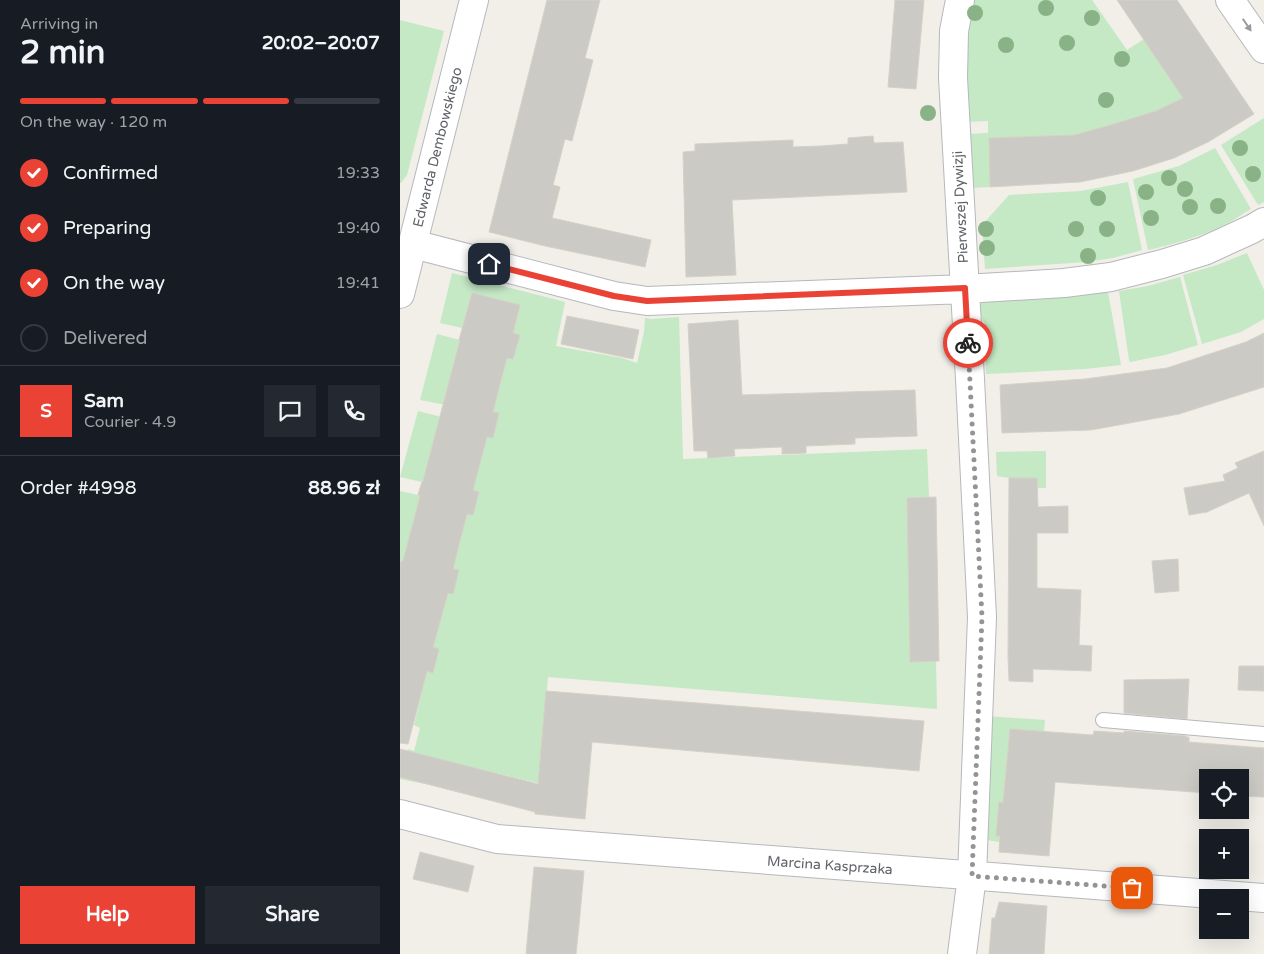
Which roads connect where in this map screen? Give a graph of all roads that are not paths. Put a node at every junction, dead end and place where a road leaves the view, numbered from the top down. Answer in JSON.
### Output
{"nodes":[{"id":1,"x":474,"y":0,"type":"edge"},
{"id":2,"x":960,"y":0,"type":"edge"},
{"id":3,"x":1230,"y":0,"type":"edge"},
{"id":4,"x":1264,"y":50,"type":"edge"},
{"id":5,"x":1264,"y":222,"type":"edge"},
{"id":6,"x":413,"y":244,"type":"junction"},
{"id":7,"x":965,"y":288,"type":"junction"},
{"id":8,"x":400,"y":294,"type":"edge"},
{"id":9,"x":1103,"y":720,"type":"dead end"},
{"id":10,"x":1264,"y":734,"type":"edge"},
{"id":11,"x":400,"y":814,"type":"edge"},
{"id":12,"x":972,"y":876,"type":"junction"},
{"id":13,"x":1264,"y":898,"type":"edge"},
{"id":14,"x":962,"y":954,"type":"edge"}],
"edges":[{"from":1,"to":6,"type":"street","name":"Edwarda Dembowskiego"},
{"from":2,"to":7,"type":"street","name":"Pierwszej Dywizji"},
{"from":3,"to":4,"type":"street","one_way":true},
{"from":5,"to":7,"type":"street"},
{"from":6,"to":7,"type":"street"},
{"from":6,"to":8,"type":"street","name":"Edwarda Dembowskiego"},
{"from":7,"to":12,"type":"street","name":"Pierwszej Dywizji"},
{"from":9,"to":10,"type":"lane"},
{"from":11,"to":12,"type":"street","name":"Marcina Kasprzaka"},
{"from":12,"to":13,"type":"street","name":"Marcina Kasprzaka"},
{"from":12,"to":14,"type":"street","name":"Pierwszej Dywizji"}]}
